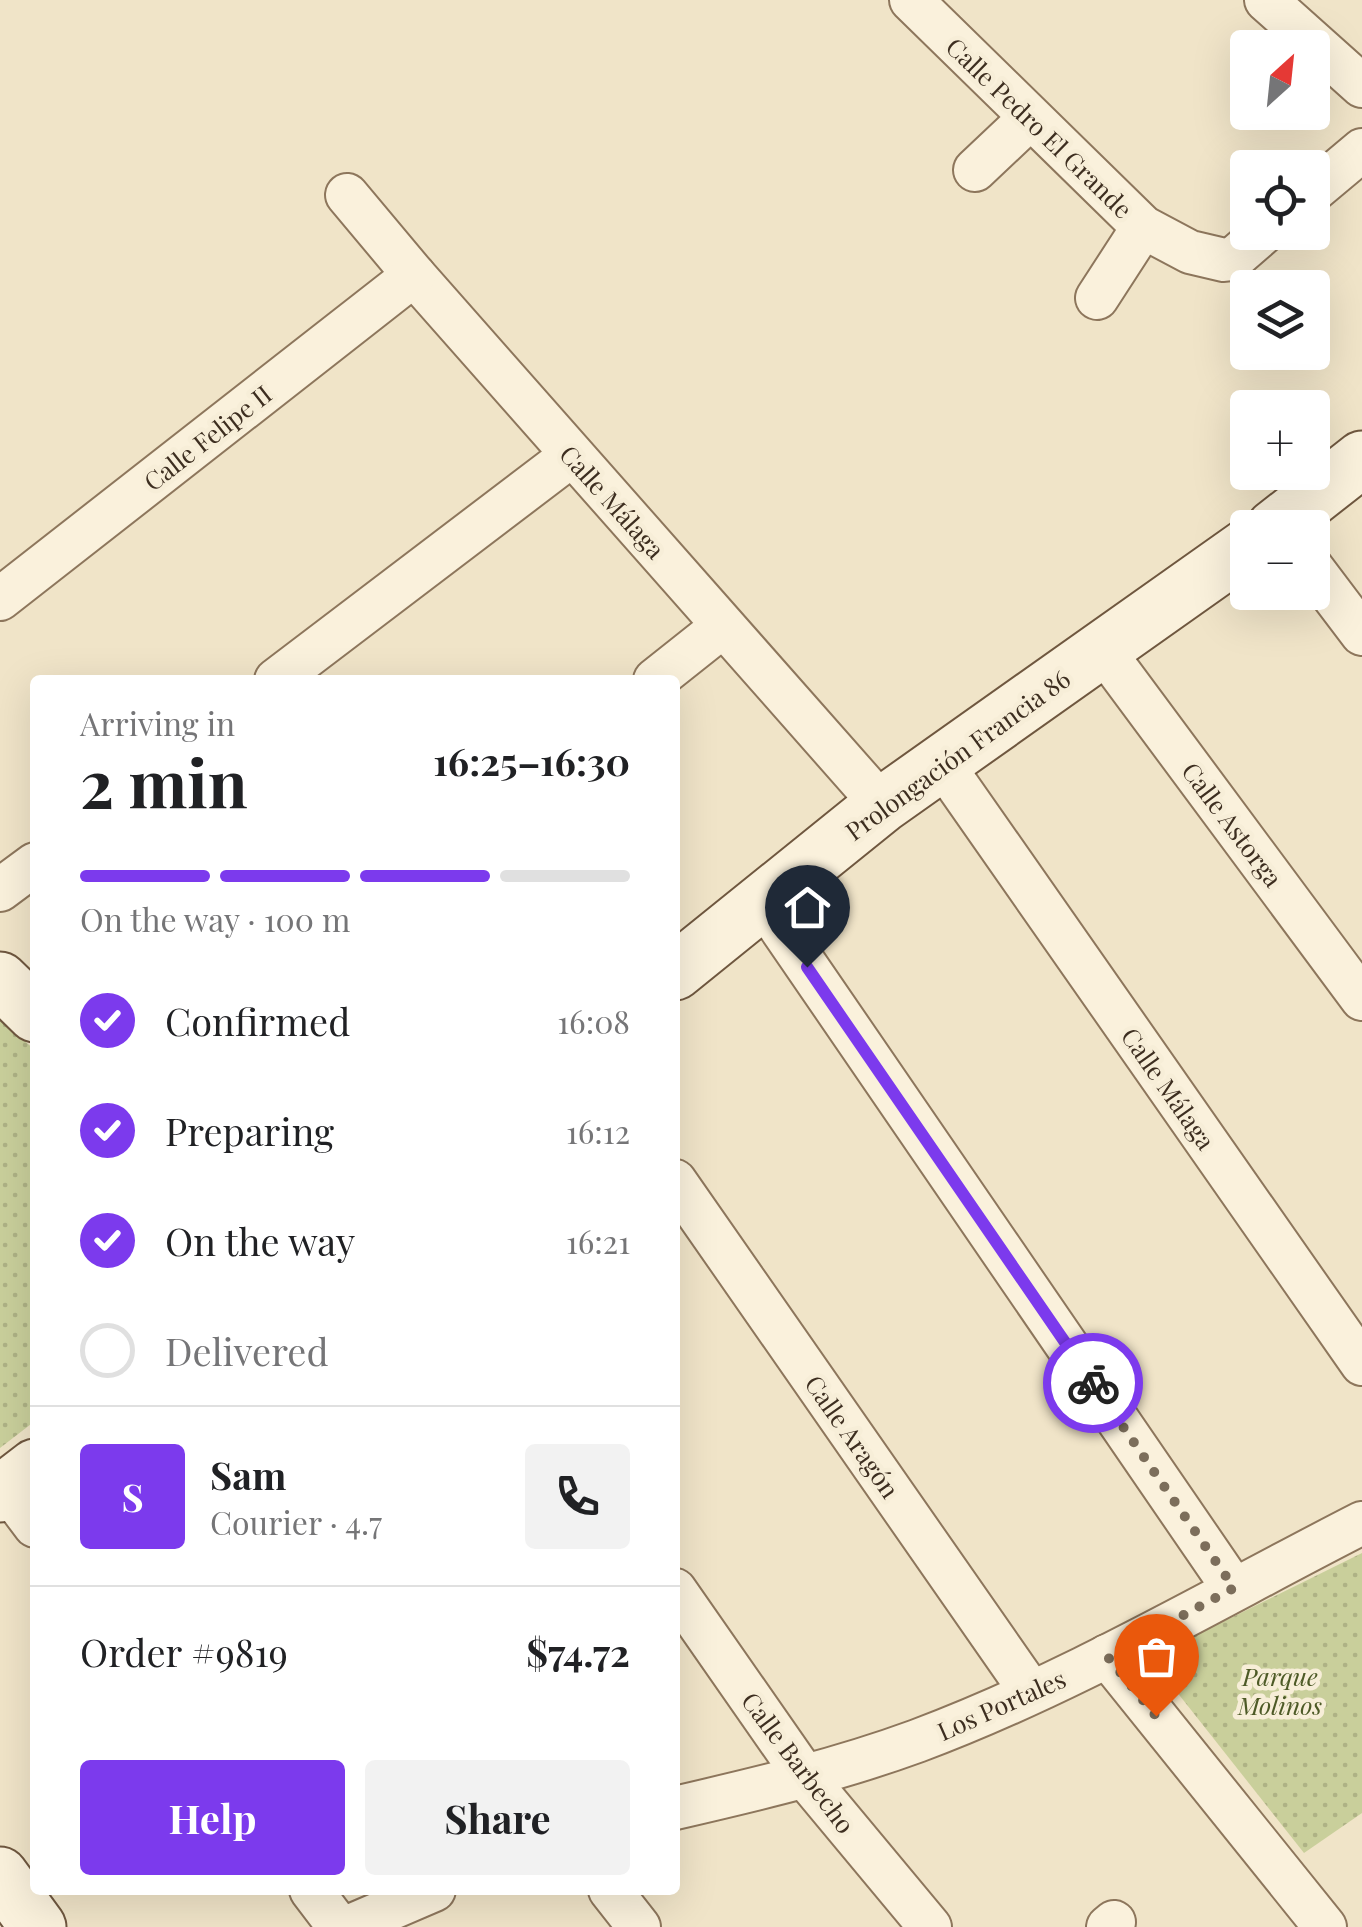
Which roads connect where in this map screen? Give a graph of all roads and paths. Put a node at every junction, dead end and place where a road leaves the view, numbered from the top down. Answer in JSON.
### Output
{"nodes":[{"id":1,"x":911,"y":0,"type":"edge"},
{"id":2,"x":1266,"y":0,"type":"edge"},
{"id":3,"x":1362,"y":86,"type":"edge"},
{"id":4,"x":1029,"y":119,"type":"junction"},
{"id":5,"x":1362,"y":150,"type":"edge"},
{"id":6,"x":974,"y":170,"type":"dead end"},
{"id":7,"x":1330,"y":177,"type":"edge"},
{"id":8,"x":347,"y":195,"type":"dead end"},
{"id":9,"x":1142,"y":226,"type":"junction"},
{"id":10,"x":1237,"y":250,"type":"edge"},
{"id":11,"x":414,"y":275,"type":"junction"},
{"id":12,"x":1097,"y":298,"type":"dead end"},
{"id":13,"x":572,"y":455,"type":"junction"},
{"id":14,"x":1362,"y":458,"type":"edge"},
{"id":15,"x":1297,"y":510,"type":"edge"},
{"id":16,"x":1230,"y":560,"type":"edge"},
{"id":17,"x":1330,"y":592,"type":"edge"},
{"id":18,"x":0,"y":598,"type":"edge"},
{"id":19,"x":724,"y":626,"type":"junction"},
{"id":20,"x":1362,"y":634,"type":"edge"},
{"id":21,"x":1103,"y":650,"type":"junction"},
{"id":22,"x":283,"y":675,"type":"edge"},
{"id":23,"x":661,"y":675,"type":"edge"},
{"id":24,"x":941,"y":762,"type":"junction"},
{"id":25,"x":882,"y":806,"type":"junction"},
{"id":26,"x":30,"y":868,"type":"edge"},
{"id":27,"x":0,"y":890,"type":"edge"},
{"id":28,"x":762,"y":901,"type":"junction"},
{"id":29,"x":680,"y":968,"type":"edge"},
{"id":30,"x":0,"y":980,"type":"edge"},
{"id":31,"x":1362,"y":999,"type":"edge"},
{"id":32,"x":30,"y":1009,"type":"edge"},
{"id":33,"x":680,"y":1187,"type":"edge"},
{"id":34,"x":1362,"y":1364,"type":"edge"},
{"id":35,"x":1362,"y":1523,"type":"edge"},
{"id":36,"x":1234,"y":1588,"type":"junction"},
{"id":37,"x":680,"y":1597,"type":"edge"},
{"id":38,"x":1107,"y":1656,"type":"junction"},
{"id":39,"x":1031,"y":1692,"type":"junction"},
{"id":40,"x":806,"y":1778,"type":"junction"},
{"id":41,"x":680,"y":1807,"type":"edge"},
{"id":42,"x":0,"y":1875,"type":"edge"},
{"id":43,"x":315,"y":1895,"type":"edge"},
{"id":44,"x":422,"y":1895,"type":"edge"},
{"id":45,"x":614,"y":1895,"type":"edge"},
{"id":46,"x":38,"y":1927,"type":"edge"},
{"id":47,"x":339,"y":1927,"type":"edge"},
{"id":48,"x":348,"y":1927,"type":"edge"},
{"id":49,"x":639,"y":1927,"type":"edge"},
{"id":50,"x":930,"y":1927,"type":"edge"},
{"id":51,"x":1325,"y":1927,"type":"edge"}],
"edges":[{"from":1,"to":4,"type":"street","name":"Calle Pedro El Grande"},
{"from":2,"to":3,"type":"street"},
{"from":4,"to":6,"type":"street"},
{"from":4,"to":9,"type":"street","name":"Calle Pedro El Grande"},
{"from":5,"to":7,"type":"street"},
{"from":8,"to":11,"type":"street","name":"Calle Málaga"},
{"from":9,"to":10,"type":"street","name":"Calle Pedro El Grande"},
{"from":9,"to":12,"type":"street"},
{"from":11,"to":13,"type":"street","name":"Calle Málaga"},
{"from":11,"to":18,"type":"street","name":"Calle Felipe II"},
{"from":13,"to":19,"type":"street","name":"Calle Málaga"},
{"from":13,"to":22,"type":"street"},
{"from":14,"to":15,"type":"street","name":"Prolongación Francia 86"},
{"from":16,"to":21,"type":"street","name":"Prolongación Francia 86"},
{"from":17,"to":20,"type":"street"},
{"from":19,"to":23,"type":"street"},
{"from":19,"to":25,"type":"street","name":"Calle Málaga"},
{"from":21,"to":24,"type":"street","name":"Prolongación Francia 86"},
{"from":21,"to":31,"type":"street","name":"Calle Astorga"},
{"from":24,"to":25,"type":"street","name":"Prolongación Francia 86"},
{"from":24,"to":34,"type":"street","name":"Calle Málaga"},
{"from":25,"to":28,"type":"street","name":"Prolongación Francia 86"},
{"from":26,"to":27,"type":"street"},
{"from":28,"to":29,"type":"street","name":"Prolongación Francia 86"},
{"from":28,"to":36,"type":"street"},
{"from":30,"to":32,"type":"street"},
{"from":33,"to":39,"type":"street","name":"Calle Aragón"},
{"from":35,"to":36,"type":"street","name":"Los Portales"},
{"from":36,"to":38,"type":"street","name":"Los Portales"},
{"from":37,"to":40,"type":"street","name":"Calle Barbecho"},
{"from":38,"to":39,"type":"street","name":"Los Portales"},
{"from":38,"to":51,"type":"street"},
{"from":39,"to":40,"type":"street","name":"Los Portales"},
{"from":40,"to":41,"type":"street","name":"Los Portales"},
{"from":40,"to":50,"type":"street","name":"Calle Barbecho"},
{"from":42,"to":46,"type":"street"},
{"from":43,"to":47,"type":"street"},
{"from":44,"to":48,"type":"street"},
{"from":45,"to":49,"type":"street"}]}
